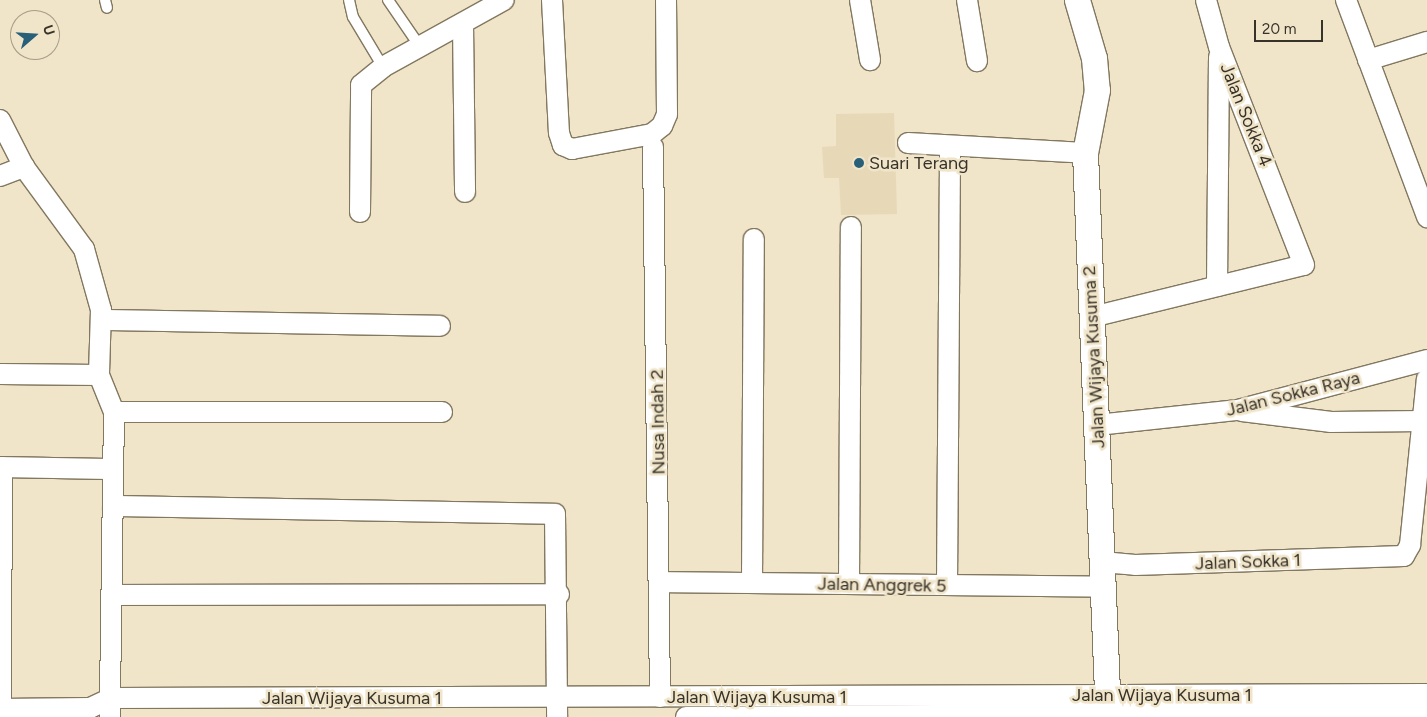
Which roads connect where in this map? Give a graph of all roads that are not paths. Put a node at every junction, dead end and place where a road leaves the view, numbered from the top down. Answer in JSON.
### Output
{"nodes":[{"id":1,"x":349,"y":0,"type":"edge"},
{"id":2,"x":388,"y":0,"type":"edge"},
{"id":3,"x":504,"y":0,"type":"edge"},
{"id":4,"x":552,"y":0,"type":"edge"},
{"id":5,"x":666,"y":0,"type":"edge"},
{"id":6,"x":860,"y":0,"type":"edge"},
{"id":7,"x":968,"y":0,"type":"edge"},
{"id":8,"x":1077,"y":0,"type":"edge"},
{"id":9,"x":1206,"y":0,"type":"edge"},
{"id":10,"x":1346,"y":0,"type":"edge"},
{"id":11,"x":463,"y":24,"type":"junction"},
{"id":12,"x":1427,"y":42,"type":"edge"},
{"id":13,"x":1219,"y":47,"type":"junction"},
{"id":14,"x":421,"y":48,"type":"junction"},
{"id":15,"x":870,"y":60,"type":"dead end"},
{"id":16,"x":1368,"y":60,"type":"junction"},
{"id":17,"x":977,"y":61,"type":"dead end"},
{"id":18,"x":383,"y":67,"type":"junction"},
{"id":19,"x":0,"y":120,"type":"edge"},
{"id":20,"x":908,"y":143,"type":"dead end"},
{"id":21,"x":653,"y":146,"type":"dead end"},
{"id":22,"x":950,"y":146,"type":"junction"},
{"id":23,"x":1085,"y":152,"type":"junction"},
{"id":24,"x":24,"y":167,"type":"junction"},
{"id":25,"x":0,"y":176,"type":"edge"},
{"id":26,"x":465,"y":192,"type":"dead end"},
{"id":27,"x":360,"y":212,"type":"dead end"},
{"id":28,"x":1427,"y":217,"type":"edge"},
{"id":29,"x":851,"y":227,"type":"dead end"},
{"id":30,"x":754,"y":240,"type":"dead end"},
{"id":31,"x":1217,"y":286,"type":"junction"},
{"id":32,"x":1092,"y":317,"type":"junction"},
{"id":33,"x":103,"y":320,"type":"junction"},
{"id":34,"x":440,"y":326,"type":"dead end"},
{"id":35,"x":1427,"y":360,"type":"edge"},
{"id":36,"x":0,"y":374,"type":"edge"},
{"id":37,"x":99,"y":375,"type":"junction"},
{"id":38,"x":1427,"y":379,"type":"edge"},
{"id":39,"x":1238,"y":410,"type":"junction"},
{"id":40,"x":114,"y":412,"type":"junction"},
{"id":41,"x":442,"y":412,"type":"dead end"},
{"id":42,"x":1423,"y":421,"type":"junction"},
{"id":43,"x":1097,"y":425,"type":"junction"},
{"id":44,"x":1,"y":467,"type":"edge"},
{"id":45,"x":112,"y":469,"type":"junction"},
{"id":46,"x":113,"y":506,"type":"junction"},
{"id":47,"x":1102,"y":562,"type":"junction"},
{"id":48,"x":661,"y":582,"type":"junction"},
{"id":49,"x":752,"y":583,"type":"junction"},
{"id":50,"x":849,"y":584,"type":"junction"},
{"id":51,"x":947,"y":586,"type":"junction"},
{"id":52,"x":1103,"y":588,"type":"junction"},
{"id":53,"x":112,"y":594,"type":"junction"},
{"id":54,"x":559,"y":594,"type":"junction"},
{"id":55,"x":1427,"y":694,"type":"edge"},
{"id":56,"x":660,"y":697,"type":"junction"},
{"id":57,"x":557,"y":707,"type":"edge"},
{"id":58,"x":111,"y":708,"type":"edge"},
{"id":59,"x":1407,"y":708,"type":"edge"},
{"id":60,"x":1107,"y":709,"type":"edge"},
{"id":61,"x":1427,"y":711,"type":"edge"},
{"id":62,"x":1,"y":712,"type":"edge"},
{"id":63,"x":96,"y":713,"type":"edge"},
{"id":64,"x":686,"y":717,"type":"edge"}],
"edges":[{"from":1,"to":18,"type":"lane"},
{"from":2,"to":14,"type":"lane"},
{"from":3,"to":11,"type":"street"},
{"from":4,"to":5,"type":"street"},
{"from":6,"to":15,"type":"street"},
{"from":7,"to":17,"type":"street"},
{"from":8,"to":23,"type":"street","name":"Jalan Wijaya Kusuma 2"},
{"from":9,"to":13,"type":"street"},
{"from":10,"to":16,"type":"street"},
{"from":11,"to":14,"type":"street"},
{"from":11,"to":26,"type":"street"},
{"from":12,"to":16,"type":"street"},
{"from":13,"to":31,"type":"street","name":"Jalan Sokka 4"},
{"from":13,"to":31,"type":"street","name":"Jalan Sokka 4"},
{"from":14,"to":18,"type":"street"},
{"from":16,"to":28,"type":"street"},
{"from":18,"to":27,"type":"street"},
{"from":19,"to":24,"type":"street"},
{"from":20,"to":22,"type":"street"},
{"from":21,"to":48,"type":"street","name":"Nusa Indah 2"},
{"from":22,"to":23,"type":"street"},
{"from":22,"to":51,"type":"street"},
{"from":23,"to":32,"type":"street","name":"Jalan Wijaya Kusuma 2"},
{"from":24,"to":25,"type":"street"},
{"from":24,"to":33,"type":"street"},
{"from":29,"to":50,"type":"street"},
{"from":30,"to":49,"type":"street"},
{"from":31,"to":32,"type":"street","name":"Jalan Sokka 4"},
{"from":32,"to":43,"type":"street","name":"Jalan Wijaya Kusuma 2"},
{"from":33,"to":34,"type":"street"},
{"from":33,"to":37,"type":"street"},
{"from":35,"to":39,"type":"street","name":"Jalan Sokka Raya"},
{"from":36,"to":37,"type":"street"},
{"from":37,"to":40,"type":"street"},
{"from":38,"to":42,"type":"street"},
{"from":39,"to":42,"type":"street"},
{"from":39,"to":43,"type":"street","name":"Jalan Sokka Raya"},
{"from":40,"to":41,"type":"street"},
{"from":40,"to":45,"type":"street"},
{"from":42,"to":47,"type":"street","name":"Jalan Sokka 1"},
{"from":43,"to":47,"type":"street","name":"Jalan Wijaya Kusuma 2"},
{"from":44,"to":45,"type":"street"},
{"from":44,"to":62,"type":"street"},
{"from":45,"to":46,"type":"street"},
{"from":46,"to":53,"type":"street"},
{"from":46,"to":54,"type":"street"},
{"from":47,"to":52,"type":"street","name":"Jalan Wijaya Kusuma 2"},
{"from":48,"to":49,"type":"street","name":"Jalan Anggrek 5"},
{"from":48,"to":56,"type":"street","name":"Nusa Indah 2"},
{"from":49,"to":50,"type":"street","name":"Jalan Anggrek 5"},
{"from":50,"to":51,"type":"street","name":"Jalan Anggrek 5"},
{"from":51,"to":52,"type":"street","name":"Jalan Anggrek 5"},
{"from":52,"to":60,"type":"street","name":"Jalan Wijaya Kusuma 2"},
{"from":53,"to":54,"type":"street"},
{"from":53,"to":58,"type":"street"},
{"from":54,"to":57,"type":"street"},
{"from":55,"to":59,"type":"street","name":"Jalan Wijaya Kusuma 1"},
{"from":56,"to":57,"type":"street","name":"Jalan Wijaya Kusuma 1"},
{"from":56,"to":60,"type":"street","name":"Jalan Wijaya Kusuma 1"},
{"from":57,"to":58,"type":"street","name":"Jalan Wijaya Kusuma 1"},
{"from":58,"to":63,"type":"street","name":"Jalan Wijaya Kusuma 1"},
{"from":59,"to":60,"type":"street","name":"Jalan Wijaya Kusuma 1"},
{"from":59,"to":61,"type":"street","name":"Jalan Wijaya Kusuma 1"},
{"from":60,"to":64,"type":"street","name":"Jalan Wijaya Kusuma 1"},
{"from":62,"to":63,"type":"street","name":"Jalan Wijaya Kusuma 1"}]}
